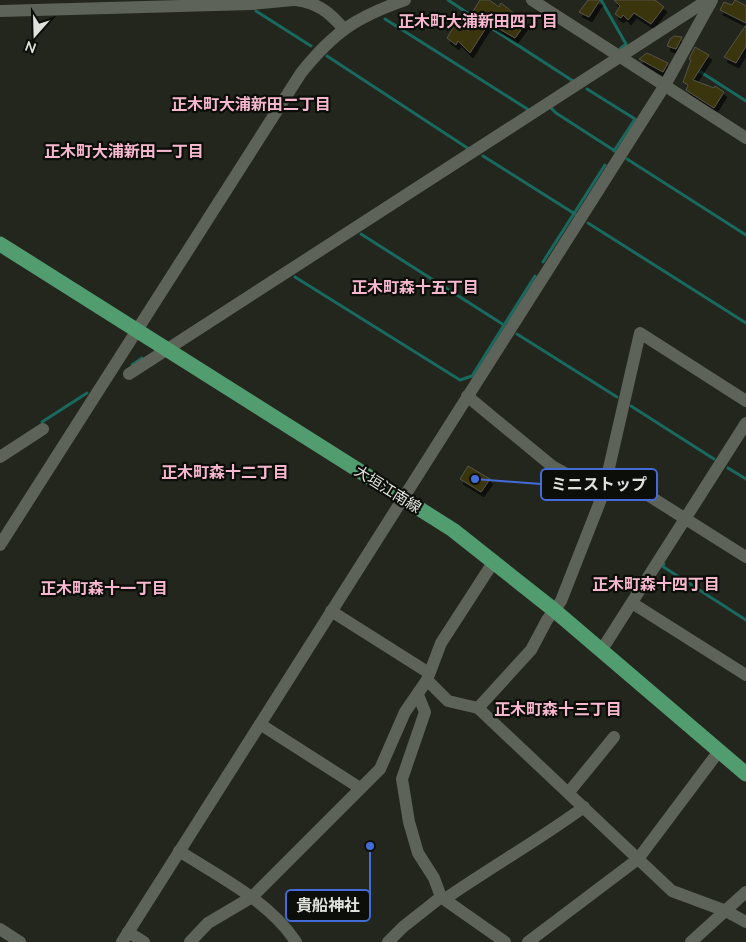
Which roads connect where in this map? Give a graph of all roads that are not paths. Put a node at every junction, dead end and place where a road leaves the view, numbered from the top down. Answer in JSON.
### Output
{"nodes":[{"id":1,"x":295,"y":0,"type":"edge"},
{"id":2,"x":405,"y":0,"type":"edge"},
{"id":3,"x":532,"y":0,"type":"edge"},
{"id":4,"x":711,"y":2,"type":"edge"},
{"id":5,"x":0,"y":12,"type":"edge"},
{"id":6,"x":343,"y":28,"type":"junction"},
{"id":7,"x":622,"y":56,"type":"junction"},
{"id":8,"x":665,"y":85,"type":"junction"},
{"id":9,"x":746,"y":138,"type":"edge"},
{"id":10,"x":0,"y":244,"type":"edge"},
{"id":11,"x":138,"y":330,"type":"junction"},
{"id":12,"x":168,"y":349,"type":"junction"},
{"id":13,"x":129,"y":374,"type":"dead end"},
{"id":14,"x":467,"y":396,"type":"junction"},
{"id":15,"x":746,"y":401,"type":"edge"},
{"id":16,"x":746,"y":423,"type":"edge"},
{"id":17,"x":43,"y":429,"type":"dead end"},
{"id":18,"x":0,"y":457,"type":"edge"},
{"id":19,"x":608,"y":472,"type":"junction"},
{"id":20,"x":603,"y":494,"type":"junction"},
{"id":21,"x":402,"y":498,"type":"junction"},
{"id":22,"x":686,"y":519,"type":"junction"},
{"id":23,"x":0,"y":545,"type":"edge"},
{"id":24,"x":746,"y":557,"type":"edge"},
{"id":25,"x":494,"y":561,"type":"junction"},
{"id":26,"x":632,"y":603,"type":"junction"},
{"id":27,"x":554,"y":610,"type":"junction"},
{"id":28,"x":331,"y":611,"type":"junction"},
{"id":29,"x":601,"y":651,"type":"junction"},
{"id":30,"x":746,"y":675,"type":"edge"},
{"id":31,"x":428,"y":676,"type":"junction"},
{"id":32,"x":418,"y":695,"type":"junction"},
{"id":33,"x":478,"y":708,"type":"junction"},
{"id":34,"x":260,"y":724,"type":"junction"},
{"id":35,"x":614,"y":737,"type":"dead end"},
{"id":36,"x":720,"y":751,"type":"junction"},
{"id":37,"x":746,"y":774,"type":"edge"},
{"id":38,"x":360,"y":788,"type":"junction"},
{"id":39,"x":569,"y":792,"type":"junction"},
{"id":40,"x":584,"y":807,"type":"junction"},
{"id":41,"x":179,"y":851,"type":"junction"},
{"id":42,"x":638,"y":859,"type":"junction"},
{"id":43,"x":746,"y":892,"type":"edge"},
{"id":44,"x":252,"y":896,"type":"junction"},
{"id":45,"x":443,"y":898,"type":"junction"},
{"id":46,"x":726,"y":911,"type":"junction"},
{"id":47,"x":746,"y":922,"type":"edge"},
{"id":48,"x":0,"y":929,"type":"edge"},
{"id":49,"x":125,"y":937,"type":"edge"},
{"id":50,"x":20,"y":942,"type":"edge"},
{"id":51,"x":144,"y":942,"type":"edge"},
{"id":52,"x":190,"y":942,"type":"edge"},
{"id":53,"x":296,"y":942,"type":"edge"},
{"id":54,"x":388,"y":942,"type":"edge"},
{"id":55,"x":505,"y":942,"type":"edge"},
{"id":56,"x":528,"y":942,"type":"edge"},
{"id":57,"x":691,"y":942,"type":"edge"}],
"edges":[{"from":1,"to":5,"type":"street"},
{"from":1,"to":6,"type":"street"},
{"from":2,"to":6,"type":"street"},
{"from":3,"to":7,"type":"street"},
{"from":4,"to":7,"type":"street"},
{"from":4,"to":8,"type":"street"},
{"from":6,"to":11,"type":"street"},
{"from":7,"to":8,"type":"street"},
{"from":7,"to":12,"type":"street"},
{"from":8,"to":9,"type":"street"},
{"from":8,"to":14,"type":"street"},
{"from":10,"to":11,"type":"main road","name":"大垣江南線"},
{"from":11,"to":12,"type":"main road","name":"大垣江南線"},
{"from":11,"to":23,"type":"street"},
{"from":12,"to":13,"type":"street"},
{"from":12,"to":21,"type":"main road","name":"大垣江南線"},
{"from":14,"to":20,"type":"street"},
{"from":14,"to":21,"type":"street"},
{"from":15,"to":19,"type":"street"},
{"from":16,"to":22,"type":"street"},
{"from":17,"to":18,"type":"street"},
{"from":19,"to":20,"type":"street"},
{"from":19,"to":22,"type":"street"},
{"from":20,"to":27,"type":"street"},
{"from":21,"to":25,"type":"main road","name":"大垣江南線"},
{"from":21,"to":28,"type":"street"},
{"from":22,"to":24,"type":"street"},
{"from":22,"to":26,"type":"street"},
{"from":25,"to":27,"type":"main road","name":"大垣江南線"},
{"from":25,"to":31,"type":"street"},
{"from":26,"to":29,"type":"street"},
{"from":26,"to":30,"type":"street"},
{"from":27,"to":29,"type":"main road","name":"大垣江南線"},
{"from":27,"to":33,"type":"street"},
{"from":28,"to":31,"type":"street"},
{"from":28,"to":34,"type":"street"},
{"from":29,"to":36,"type":"main road","name":"大垣江南線"},
{"from":31,"to":32,"type":"street"},
{"from":31,"to":33,"type":"street"},
{"from":32,"to":38,"type":"street"},
{"from":32,"to":45,"type":"street"},
{"from":33,"to":39,"type":"street"},
{"from":34,"to":38,"type":"street"},
{"from":34,"to":41,"type":"street"},
{"from":35,"to":39,"type":"street"},
{"from":36,"to":37,"type":"main road","name":"大垣江南線"},
{"from":36,"to":42,"type":"street"},
{"from":38,"to":44,"type":"street"},
{"from":39,"to":40,"type":"street"},
{"from":40,"to":42,"type":"street"},
{"from":40,"to":45,"type":"street"},
{"from":41,"to":44,"type":"street"},
{"from":41,"to":49,"type":"street"},
{"from":42,"to":46,"type":"street"},
{"from":42,"to":56,"type":"street"},
{"from":43,"to":46,"type":"street"},
{"from":44,"to":52,"type":"street"},
{"from":44,"to":53,"type":"street"},
{"from":45,"to":54,"type":"street"},
{"from":45,"to":55,"type":"street"},
{"from":46,"to":47,"type":"street"},
{"from":46,"to":57,"type":"street"},
{"from":48,"to":50,"type":"street"},
{"from":49,"to":51,"type":"street"}]}
